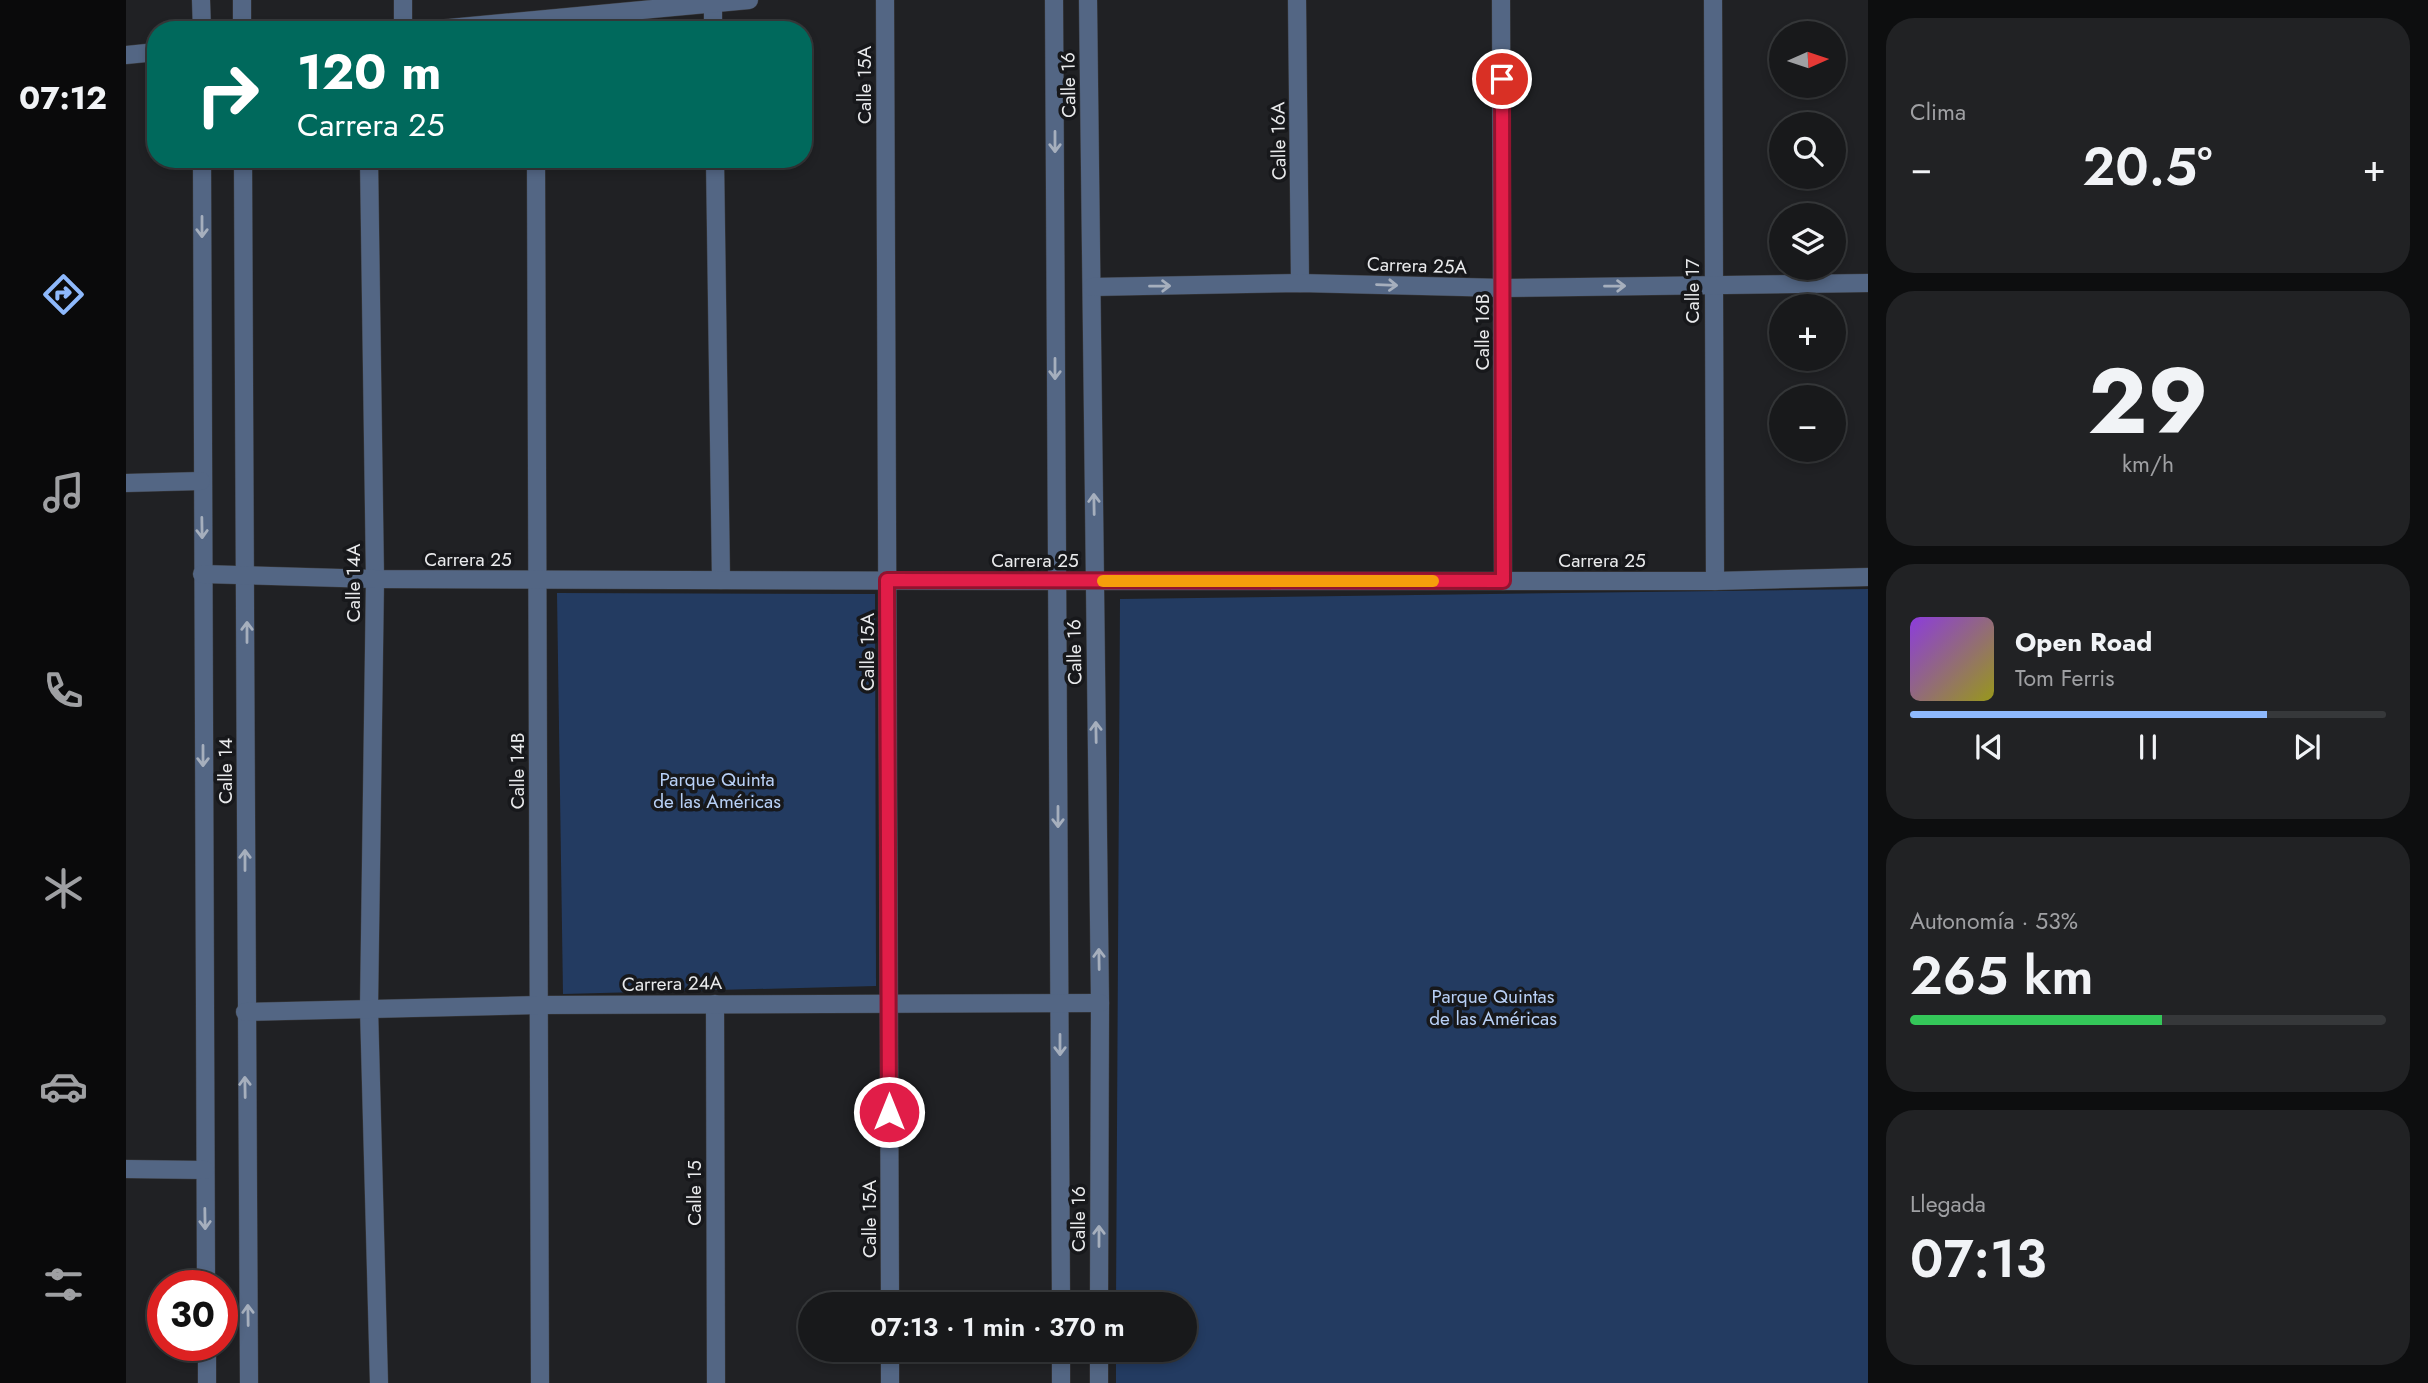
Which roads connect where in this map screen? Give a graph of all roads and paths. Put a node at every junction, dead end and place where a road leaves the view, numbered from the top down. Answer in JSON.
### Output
{"nodes":[{"id":1,"x":201,"y":0,"type":"edge"},
{"id":2,"x":242,"y":0,"type":"edge"},
{"id":3,"x":403,"y":0,"type":"edge"},
{"id":4,"x":749,"y":0,"type":"edge"},
{"id":5,"x":885,"y":0,"type":"edge"},
{"id":6,"x":1054,"y":0,"type":"edge"},
{"id":7,"x":1088,"y":0,"type":"edge"},
{"id":8,"x":1297,"y":0,"type":"edge"},
{"id":9,"x":1501,"y":0,"type":"edge"},
{"id":10,"x":1713,"y":0,"type":"edge"},
{"id":11,"x":713,"y":4,"type":"junction"},
{"id":12,"x":564,"y":8,"type":"edge"},
{"id":13,"x":202,"y":21,"type":"edge"},
{"id":14,"x":242,"y":21,"type":"edge"},
{"id":15,"x":403,"y":21,"type":"edge"},
{"id":16,"x":542,"y":21,"type":"edge"},
{"id":17,"x":713,"y":21,"type":"edge"},
{"id":18,"x":147,"y":53,"type":"edge"},
{"id":19,"x":126,"y":55,"type":"edge"},
{"id":20,"x":202,"y":168,"type":"edge"},
{"id":21,"x":243,"y":168,"type":"edge"},
{"id":22,"x":369,"y":168,"type":"edge"},
{"id":23,"x":536,"y":168,"type":"edge"},
{"id":24,"x":715,"y":168,"type":"edge"},
{"id":25,"x":1300,"y":282,"type":"junction"},
{"id":26,"x":1868,"y":283,"type":"edge"},
{"id":27,"x":1712,"y":285,"type":"junction"},
{"id":28,"x":1092,"y":287,"type":"junction"},
{"id":29,"x":1503,"y":288,"type":"junction"},
{"id":30,"x":201,"y":481,"type":"junction"},
{"id":31,"x":126,"y":483,"type":"edge"},
{"id":32,"x":202,"y":574,"type":"junction"},
{"id":33,"x":1868,"y":576,"type":"edge"},
{"id":34,"x":247,"y":578,"type":"junction"},
{"id":35,"x":375,"y":579,"type":"junction"},
{"id":36,"x":538,"y":580,"type":"junction"},
{"id":37,"x":721,"y":580,"type":"junction"},
{"id":38,"x":887,"y":580,"type":"junction"},
{"id":39,"x":1056,"y":581,"type":"junction"},
{"id":40,"x":1094,"y":581,"type":"junction"},
{"id":41,"x":1503,"y":581,"type":"junction"},
{"id":42,"x":1715,"y":581,"type":"junction"},
{"id":43,"x":889,"y":1003,"type":"junction"},
{"id":44,"x":1100,"y":1003,"type":"junction"},
{"id":45,"x":715,"y":1004,"type":"junction"},
{"id":46,"x":1059,"y":1004,"type":"junction"},
{"id":47,"x":539,"y":1005,"type":"junction"},
{"id":48,"x":369,"y":1008,"type":"junction"},
{"id":49,"x":244,"y":1012,"type":"junction"},
{"id":50,"x":126,"y":1169,"type":"edge"},
{"id":51,"x":205,"y":1170,"type":"junction"},
{"id":52,"x":206,"y":1270,"type":"edge"},
{"id":53,"x":890,"y":1292,"type":"edge"},
{"id":54,"x":1061,"y":1292,"type":"edge"},
{"id":55,"x":1099,"y":1292,"type":"edge"},
{"id":56,"x":207,"y":1361,"type":"edge"},
{"id":57,"x":890,"y":1362,"type":"edge"},
{"id":58,"x":1061,"y":1362,"type":"edge"},
{"id":59,"x":1099,"y":1362,"type":"edge"},
{"id":60,"x":207,"y":1383,"type":"edge"},
{"id":61,"x":249,"y":1383,"type":"edge"},
{"id":62,"x":379,"y":1383,"type":"edge"},
{"id":63,"x":540,"y":1383,"type":"edge"},
{"id":64,"x":716,"y":1383,"type":"edge"},
{"id":65,"x":890,"y":1383,"type":"edge"},
{"id":66,"x":1061,"y":1383,"type":"edge"},
{"id":67,"x":1099,"y":1383,"type":"edge"}],
"edges":[{"from":1,"to":13,"type":"street"},
{"from":2,"to":14,"type":"street"},
{"from":3,"to":15,"type":"street"},
{"from":4,"to":11,"type":"street"},
{"from":5,"to":38,"type":"street","name":"Calle 15A"},
{"from":6,"to":39,"type":"street","name":"Calle 16","one_way":true},
{"from":7,"to":28,"type":"street","name":"Calle 16"},
{"from":8,"to":25,"type":"street","name":"Calle 16A"},
{"from":9,"to":29,"type":"street","name":"Calle 16B"},
{"from":10,"to":27,"type":"street","name":"Calle 17"},
{"from":11,"to":12,"type":"street"},
{"from":11,"to":17,"type":"street"},
{"from":12,"to":16,"type":"street"},
{"from":18,"to":19,"type":"street"},
{"from":20,"to":30,"type":"street","name":"Calle 14","one_way":true},
{"from":21,"to":34,"type":"street","name":"Calle 14"},
{"from":22,"to":35,"type":"street","name":"Calle 14A"},
{"from":23,"to":36,"type":"street","name":"Calle 14B"},
{"from":24,"to":37,"type":"street"},
{"from":28,"to":25,"type":"street","name":"Carrera 25A","one_way":true},
{"from":25,"to":29,"type":"street","name":"Carrera 25A","one_way":true},
{"from":26,"to":27,"type":"street","name":"Carrera 25A"},
{"from":29,"to":27,"type":"street","name":"Carrera 25A","one_way":true},
{"from":27,"to":42,"type":"street","name":"Calle 17"},
{"from":40,"to":28,"type":"street","name":"Calle 16","one_way":true},
{"from":29,"to":41,"type":"street","name":"Calle 16B"},
{"from":30,"to":31,"type":"street"},
{"from":30,"to":32,"type":"street","name":"Calle 14","one_way":true},
{"from":32,"to":34,"type":"street","name":"Carrera 25"},
{"from":32,"to":51,"type":"street","name":"Calle 14","one_way":true},
{"from":33,"to":42,"type":"street","name":"Carrera 25"},
{"from":34,"to":35,"type":"street","name":"Carrera 25"},
{"from":49,"to":34,"type":"street","name":"Calle 14","one_way":true},
{"from":35,"to":36,"type":"street","name":"Carrera 25"},
{"from":35,"to":48,"type":"street","name":"Calle 14A"},
{"from":36,"to":37,"type":"street","name":"Carrera 25"},
{"from":36,"to":47,"type":"street","name":"Calle 14B"},
{"from":37,"to":38,"type":"street","name":"Carrera 25"},
{"from":38,"to":39,"type":"street","name":"Carrera 25"},
{"from":38,"to":43,"type":"street","name":"Calle 15A"},
{"from":39,"to":40,"type":"street","name":"Carrera 25"},
{"from":39,"to":46,"type":"street","name":"Calle 16","one_way":true},
{"from":40,"to":41,"type":"street","name":"Carrera 25"},
{"from":44,"to":40,"type":"street","name":"Calle 16","one_way":true},
{"from":41,"to":42,"type":"street","name":"Carrera 25"},
{"from":43,"to":45,"type":"street","name":"Carrera 24A"},
{"from":43,"to":46,"type":"street","name":"Carrera 24A"},
{"from":43,"to":53,"type":"street","name":"Calle 15A"},
{"from":44,"to":46,"type":"street","name":"Carrera 24A"},
{"from":55,"to":44,"type":"street","name":"Calle 16","one_way":true},
{"from":45,"to":47,"type":"street","name":"Carrera 24A"},
{"from":45,"to":64,"type":"street","name":"Calle 15"},
{"from":46,"to":54,"type":"street","name":"Calle 16","one_way":true},
{"from":47,"to":48,"type":"street","name":"Carrera 24A"},
{"from":47,"to":63,"type":"street","name":"Calle 14B"},
{"from":48,"to":49,"type":"street","name":"Carrera 24A"},
{"from":48,"to":62,"type":"street","name":"Calle 14A"},
{"from":61,"to":49,"type":"street","name":"Calle 14","one_way":true},
{"from":50,"to":51,"type":"street"},
{"from":51,"to":52,"type":"street","name":"Calle 14","one_way":true},
{"from":56,"to":60,"type":"street"},
{"from":57,"to":65,"type":"street"},
{"from":58,"to":66,"type":"street"},
{"from":59,"to":67,"type":"street"}]}
